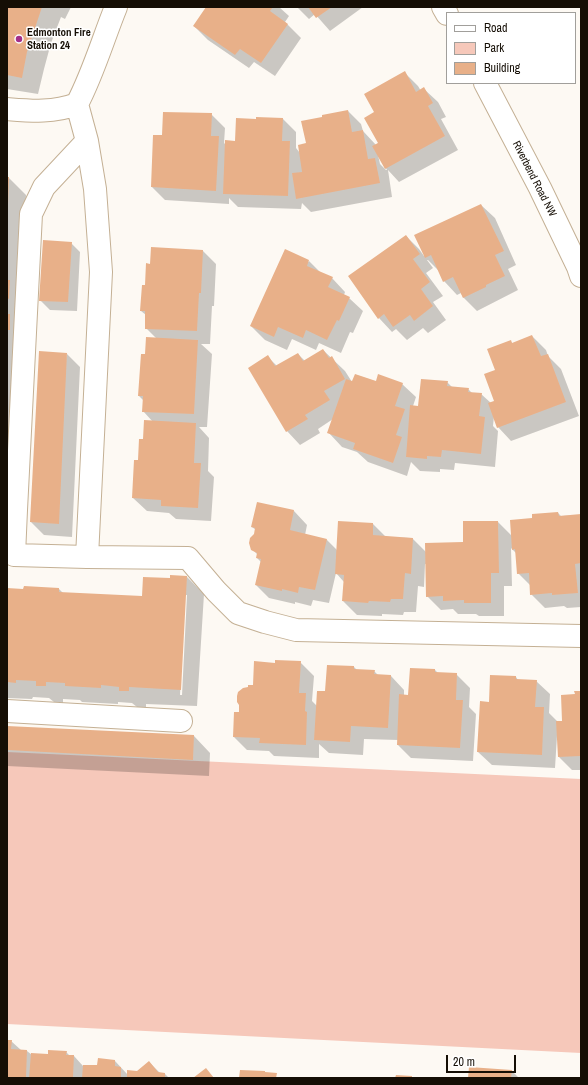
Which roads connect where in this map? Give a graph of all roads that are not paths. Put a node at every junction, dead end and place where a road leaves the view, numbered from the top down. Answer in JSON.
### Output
{"nodes":[{"id":1,"x":116,"y":7,"type":"edge"},
{"id":2,"x":486,"y":84,"type":"edge"},
{"id":3,"x":77,"y":104,"type":"junction"},
{"id":4,"x":7,"y":109,"type":"edge"},
{"id":5,"x":87,"y":141,"type":"junction"},
{"id":6,"x":581,"y":276,"type":"edge"},
{"id":7,"x":11,"y":510,"type":"edge"},
{"id":8,"x":87,"y":557,"type":"junction"},
{"id":9,"x":581,"y":636,"type":"edge"},
{"id":10,"x":7,"y":711,"type":"edge"},
{"id":11,"x":181,"y":721,"type":"dead end"}],
"edges":[{"from":1,"to":3,"type":"main road"},
{"from":2,"to":6,"type":"main road","name":"Riverbend Road NW"},
{"from":3,"to":4,"type":"main road"},
{"from":3,"to":5,"type":"main road"},
{"from":5,"to":7,"type":"main road"},
{"from":5,"to":8,"type":"main road"},
{"from":7,"to":8,"type":"main road"},
{"from":8,"to":9,"type":"main road"},
{"from":10,"to":11,"type":"main road"}]}
